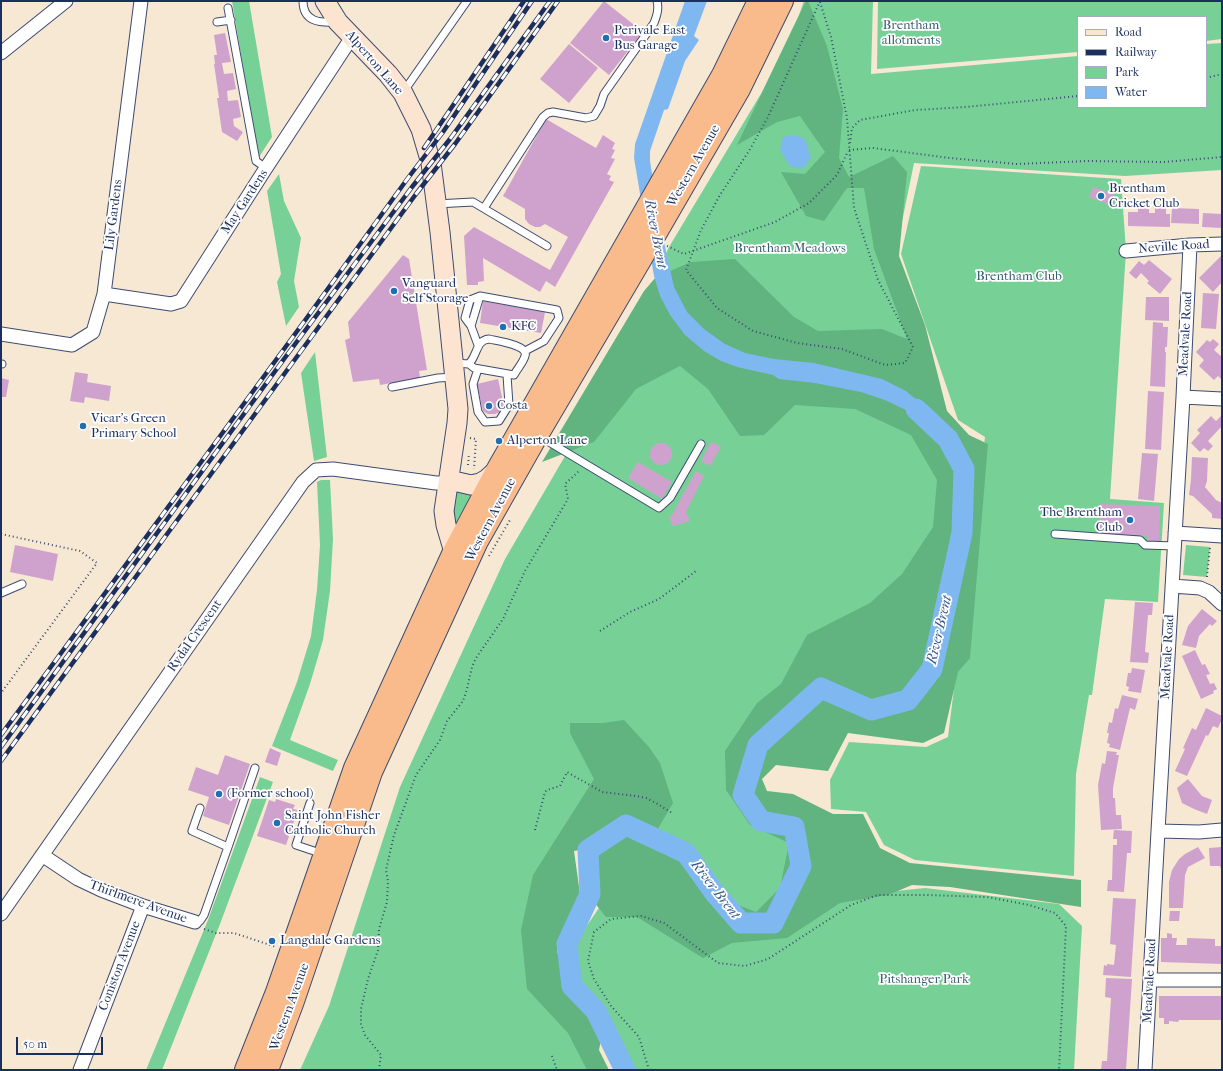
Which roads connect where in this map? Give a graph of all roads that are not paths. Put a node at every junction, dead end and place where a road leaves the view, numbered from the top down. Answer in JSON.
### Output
{"nodes":[{"id":1,"x":66,"y":1,"type":"edge"},
{"id":2,"x":141,"y":1,"type":"edge"},
{"id":3,"x":303,"y":1,"type":"edge"},
{"id":4,"x":325,"y":1,"type":"edge"},
{"id":5,"x":467,"y":1,"type":"edge"},
{"id":6,"x":657,"y":1,"type":"edge"},
{"id":7,"x":759,"y":1,"type":"edge"},
{"id":8,"x":782,"y":1,"type":"edge"},
{"id":9,"x":228,"y":8,"type":"dead end"},
{"id":10,"x":231,"y":20,"type":"junction"},
{"id":11,"x":216,"y":22,"type":"dead end"},
{"id":12,"x":338,"y":22,"type":"junction"},
{"id":13,"x":352,"y":37,"type":"junction"},
{"id":14,"x":1,"y":53,"type":"edge"},
{"id":15,"x":403,"y":93,"type":"junction"},
{"id":16,"x":684,"y":162,"type":"junction"},
{"id":17,"x":266,"y":168,"type":"junction"},
{"id":18,"x":436,"y":204,"type":"junction"},
{"id":19,"x":484,"y":208,"type":"junction"},
{"id":20,"x":1222,"y":244,"type":"edge"},
{"id":21,"x":1190,"y":245,"type":"junction"},
{"id":22,"x":547,"y":246,"type":"dead end"},
{"id":23,"x":636,"y":248,"type":"junction"},
{"id":24,"x":1126,"y":251,"type":"dead end"},
{"id":25,"x":104,"y":294,"type":"junction"},
{"id":26,"x":1,"y":334,"type":"edge"},
{"id":27,"x":478,"y":345,"type":"junction"},
{"id":28,"x":525,"y":351,"type":"junction"},
{"id":29,"x":459,"y":368,"type":"junction"},
{"id":30,"x":478,"y":369,"type":"junction"},
{"id":31,"x":507,"y":375,"type":"junction"},
{"id":32,"x":392,"y":387,"type":"dead end"},
{"id":33,"x":1184,"y":397,"type":"junction"},
{"id":34,"x":1222,"y":399,"type":"edge"},
{"id":35,"x":537,"y":435,"type":"junction"},
{"id":36,"x":701,"y":444,"type":"dead end"},
{"id":37,"x":498,"y":468,"type":"junction"},
{"id":38,"x":449,"y":483,"type":"junction"},
{"id":39,"x":1175,"y":533,"type":"junction"},
{"id":40,"x":1054,"y":534,"type":"dead end"},
{"id":41,"x":1216,"y":536,"type":"edge"},
{"id":42,"x":1175,"y":546,"type":"junction"},
{"id":43,"x":454,"y":552,"type":"junction"},
{"id":44,"x":22,"y":584,"type":"dead end"},
{"id":45,"x":1172,"y":586,"type":"junction"},
{"id":46,"x":1,"y":593,"type":"edge"},
{"id":47,"x":1222,"y":604,"type":"edge"},
{"id":48,"x":255,"y":768,"type":"dead end"},
{"id":49,"x":310,"y":803,"type":"dead end"},
{"id":50,"x":200,"y":808,"type":"dead end"},
{"id":51,"x":1222,"y":830,"type":"edge"},
{"id":52,"x":1158,"y":831,"type":"junction"},
{"id":53,"x":228,"y":847,"type":"junction"},
{"id":54,"x":42,"y":855,"type":"junction"},
{"id":55,"x":325,"y":855,"type":"junction"},
{"id":56,"x":143,"y":906,"type":"junction"},
{"id":57,"x":1,"y":914,"type":"edge"},
{"id":58,"x":195,"y":922,"type":"joint"},
{"id":59,"x":1150,"y":980,"type":"junction"},
{"id":60,"x":1222,"y":980,"type":"edge"},
{"id":61,"x":80,"y":1070,"type":"edge"},
{"id":62,"x":246,"y":1070,"type":"edge"},
{"id":63,"x":267,"y":1070,"type":"edge"},
{"id":64,"x":1145,"y":1070,"type":"edge"}],
"edges":[{"from":1,"to":14,"type":"street"},
{"from":2,"to":25,"type":"street","name":"Lily Gardens"},
{"from":3,"to":12,"type":"lane"},
{"from":4,"to":12,"type":"main road","name":"Alperton Lane"},
{"from":5,"to":15,"type":"lane"},
{"from":6,"to":19,"type":"lane"},
{"from":7,"to":16,"type":"highway","name":"Western Avenue"},
{"from":8,"to":16,"type":"highway","name":"Western Avenue"},
{"from":9,"to":10,"type":"lane"},
{"from":10,"to":11,"type":"lane"},
{"from":10,"to":17,"type":"lane"},
{"from":12,"to":13,"type":"main road","name":"Alperton Lane"},
{"from":13,"to":15,"type":"main road","name":"Alperton Lane"},
{"from":13,"to":17,"type":"street","name":"May Gardens"},
{"from":15,"to":18,"type":"main road","name":"Alperton Lane"},
{"from":16,"to":23,"type":"highway","name":"Western Avenue"},
{"from":17,"to":25,"type":"street","name":"May Gardens"},
{"from":18,"to":19,"type":"lane"},
{"from":18,"to":29,"type":"main road","name":"Alperton Lane"},
{"from":19,"to":22,"type":"lane"},
{"from":20,"to":21,"type":"street","name":"Neville Road"},
{"from":21,"to":24,"type":"street","name":"Neville Road"},
{"from":21,"to":33,"type":"street","name":"Meadvale Road"},
{"from":23,"to":35,"type":"highway","name":"Western Avenue"},
{"from":23,"to":37,"type":"highway","name":"Western Avenue"},
{"from":25,"to":26,"type":"street","name":"Lily Gardens"},
{"from":27,"to":28,"type":"lane"},
{"from":27,"to":28,"type":"lane"},
{"from":27,"to":29,"type":"lane"},
{"from":28,"to":31,"type":"lane"},
{"from":29,"to":30,"type":"lane"},
{"from":29,"to":32,"type":"lane"},
{"from":29,"to":38,"type":"main road","name":"Alperton Lane"},
{"from":30,"to":31,"type":"lane"},
{"from":30,"to":31,"type":"lane"},
{"from":33,"to":34,"type":"street"},
{"from":33,"to":39,"type":"street","name":"Meadvale Road"},
{"from":35,"to":36,"type":"lane"},
{"from":35,"to":63,"type":"highway","name":"Western Avenue"},
{"from":37,"to":38,"type":"main road"},
{"from":37,"to":43,"type":"highway","name":"Western Avenue"},
{"from":38,"to":43,"type":"main road","name":"Alperton Lane"},
{"from":38,"to":54,"type":"street","name":"Rydal Crescent"},
{"from":39,"to":41,"type":"street"},
{"from":39,"to":42,"type":"street","name":"Meadvale Road"},
{"from":40,"to":42,"type":"lane"},
{"from":42,"to":45,"type":"street","name":"Meadvale Road"},
{"from":43,"to":55,"type":"highway","name":"Western Avenue"},
{"from":44,"to":46,"type":"lane"},
{"from":45,"to":47,"type":"street"},
{"from":45,"to":52,"type":"street","name":"Meadvale Road"},
{"from":48,"to":53,"type":"lane"},
{"from":49,"to":55,"type":"lane"},
{"from":50,"to":53,"type":"lane"},
{"from":51,"to":52,"type":"street"},
{"from":52,"to":59,"type":"street","name":"Meadvale Road"},
{"from":53,"to":58,"type":"lane"},
{"from":54,"to":56,"type":"street","name":"Thirlmere Avenue"},
{"from":54,"to":57,"type":"street","name":"Rydal Crescent"},
{"from":55,"to":62,"type":"highway","name":"Western Avenue"},
{"from":56,"to":58,"type":"street","name":"Thirlmere Avenue"},
{"from":56,"to":61,"type":"street","name":"Coniston Avenue"},
{"from":59,"to":60,"type":"street"},
{"from":59,"to":64,"type":"street","name":"Meadvale Road"}]}
